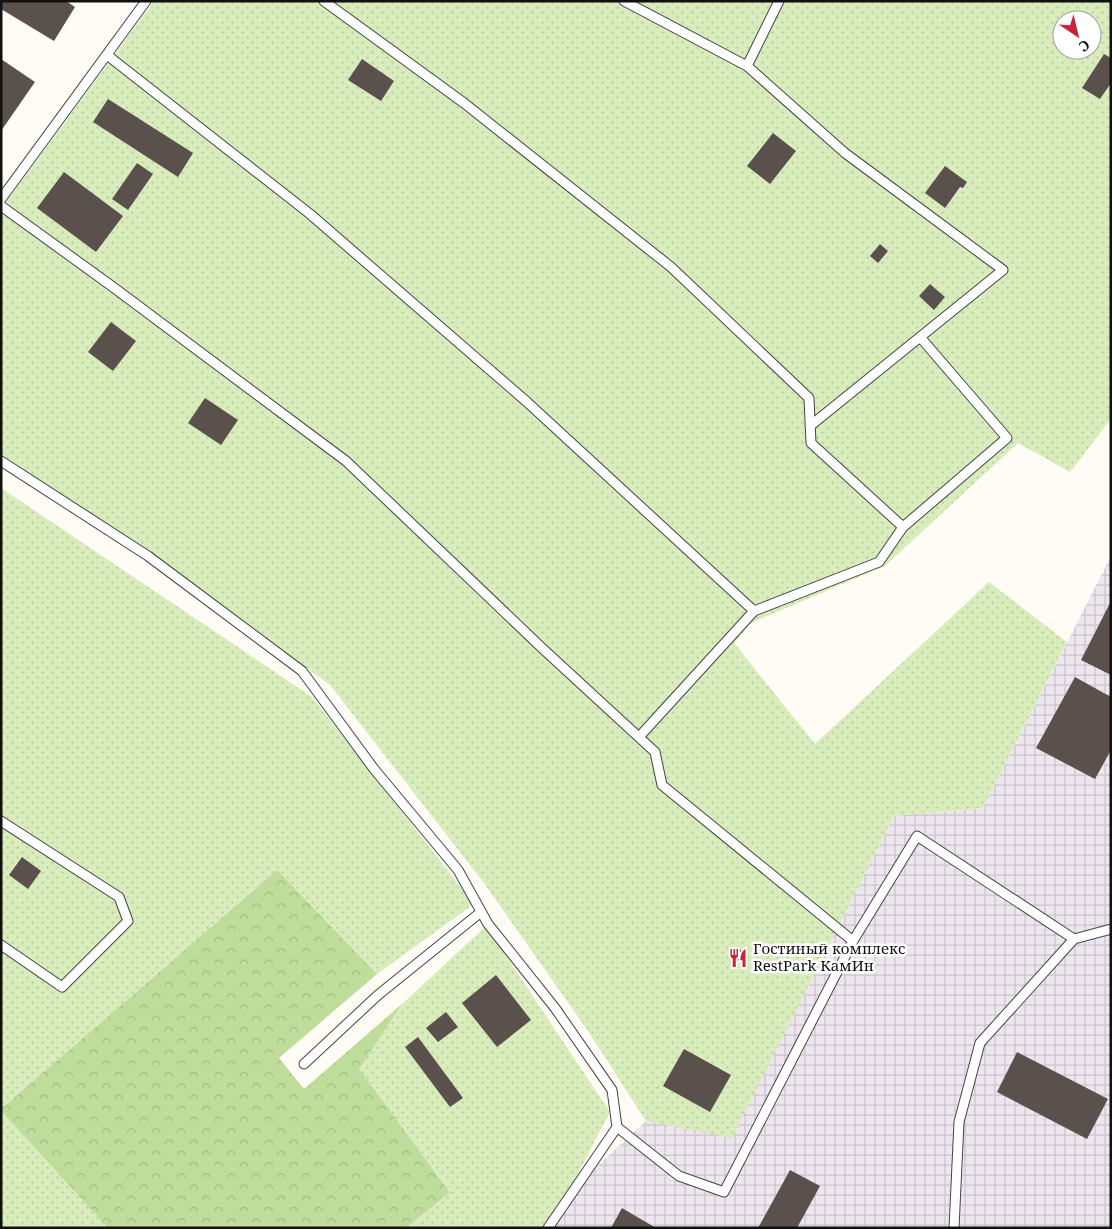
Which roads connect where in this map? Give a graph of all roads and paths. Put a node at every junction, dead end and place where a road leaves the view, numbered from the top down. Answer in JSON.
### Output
{"nodes":[{"id":1,"x":146,"y":1,"type":"edge"},
{"id":2,"x":324,"y":1,"type":"edge"},
{"id":3,"x":624,"y":1,"type":"edge"},
{"id":4,"x":779,"y":1,"type":"edge"},
{"id":5,"x":107,"y":55,"type":"junction"},
{"id":6,"x":747,"y":66,"type":"junction"},
{"id":7,"x":1,"y":199,"type":"edge"},
{"id":8,"x":1,"y":206,"type":"edge"},
{"id":9,"x":920,"y":337,"type":"junction"},
{"id":10,"x":810,"y":426,"type":"junction"},
{"id":11,"x":1,"y":461,"type":"edge"},
{"id":12,"x":903,"y":527,"type":"junction"},
{"id":13,"x":754,"y":611,"type":"junction"},
{"id":14,"x":639,"y":738,"type":"junction"},
{"id":15,"x":1,"y":821,"type":"edge"},
{"id":16,"x":481,"y":912,"type":"junction"},
{"id":17,"x":1111,"y":929,"type":"edge"},
{"id":18,"x":1074,"y":939,"type":"junction"},
{"id":19,"x":853,"y":941,"type":"junction"},
{"id":20,"x":1,"y":945,"type":"edge"},
{"id":21,"x":304,"y":1064,"type":"dead end"},
{"id":22,"x":617,"y":1127,"type":"junction"},
{"id":23,"x":548,"y":1228,"type":"edge"},
{"id":24,"x":954,"y":1228,"type":"edge"}],
"edges":[{"from":1,"to":5,"type":"lane"},
{"from":2,"to":10,"type":"lane"},
{"from":3,"to":6,"type":"lane"},
{"from":4,"to":6,"type":"lane"},
{"from":5,"to":7,"type":"lane"},
{"from":5,"to":13,"type":"lane"},
{"from":6,"to":9,"type":"lane"},
{"from":8,"to":14,"type":"lane"},
{"from":9,"to":10,"type":"lane"},
{"from":9,"to":12,"type":"lane"},
{"from":10,"to":12,"type":"lane"},
{"from":11,"to":16,"type":"lane"},
{"from":12,"to":13,"type":"lane"},
{"from":13,"to":14,"type":"lane"},
{"from":14,"to":19,"type":"lane"},
{"from":15,"to":20,"type":"lane"},
{"from":16,"to":21,"type":"lane"},
{"from":16,"to":22,"type":"lane"},
{"from":17,"to":18,"type":"lane"},
{"from":18,"to":19,"type":"lane"},
{"from":18,"to":24,"type":"lane"},
{"from":19,"to":22,"type":"lane"},
{"from":22,"to":23,"type":"lane"}]}
